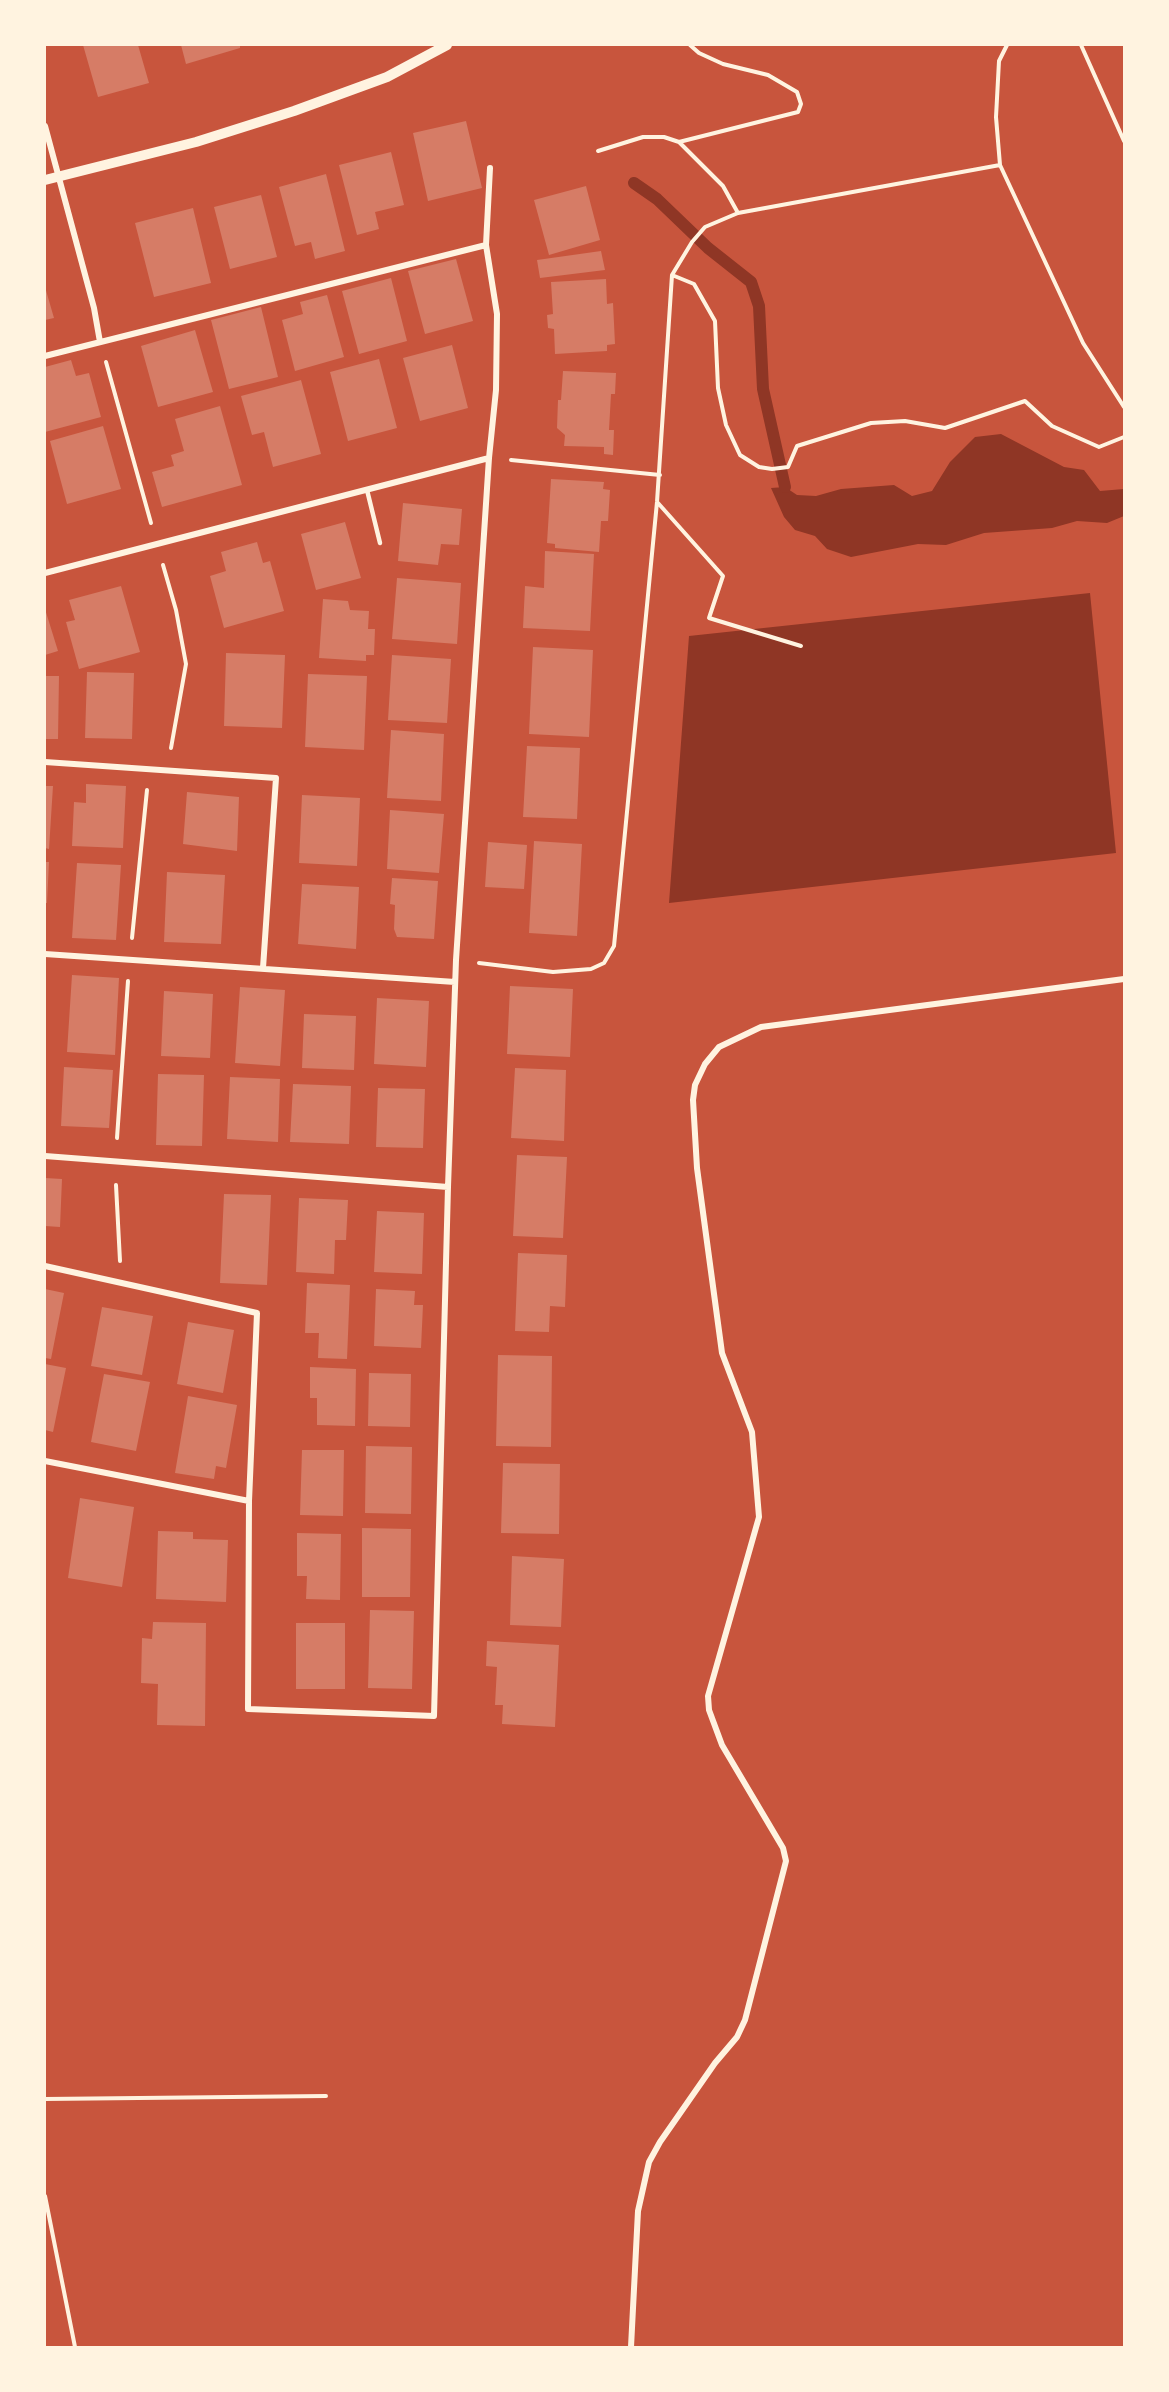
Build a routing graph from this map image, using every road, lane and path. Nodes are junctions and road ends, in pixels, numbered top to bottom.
1 (447, 45) edge
2 (690, 45) edge
3 (1007, 45) edge
4 (1081, 45) edge
5 (45, 126) edge
6 (1124, 141) edge
7 (679, 142) junction
8 (598, 152) dead end
9 (1000, 165) junction
10 (490, 168) dead end
11 (58, 177) junction
12 (45, 180) edge
13 (738, 213) junction
14 (486, 245) junction
15 (672, 275) junction
16 (100, 342) junction
17 (45, 356) edge
18 (1124, 407) edge
19 (1124, 437) edge
20 (489, 458) junction
21 (660, 475) junction
22 (367, 490) junction
23 (657, 502) junction
24 (380, 543) dead end
25 (157, 545) junction
26 (45, 573) edge
27 (801, 645) dead end
28 (45, 762) edge
29 (150, 769) junction
30 (167, 771) junction
31 (45, 954) edge
32 (129, 960) junction
33 (456, 960) junction
34 (263, 968) junction
35 (1124, 979) edge
36 (455, 982) junction
37 (45, 1156) edge
38 (115, 1161) junction
39 (448, 1187) junction
40 (45, 1266) edge
41 (121, 1282) junction
42 (45, 1461) edge
43 (249, 1501) junction
44 (326, 2096) dead end
45 (45, 2099) edge
46 (45, 2196) edge
47 (75, 2347) edge
48 (630, 2347) edge

1 - 11 street
2 - 7 path
3 - 9 path
4 - 6 path
5 - 11 street
7 - 8 path
7 - 13 path
9 - 13 path
9 - 18 path
10 - 14 street
11 - 12 street
11 - 16 street
13 - 15 path
14 - 16 street
14 - 20 street
15 - 19 path
15 - 21 path
16 - 17 street
16 - 25 path
20 - 21 path
20 - 22 street
20 - 33 street
21 - 23 path
22 - 24 lane
22 - 25 street
23 - 27 path
23 - 33 path
25 - 26 street
25 - 30 path
28 - 29 street
29 - 30 street
29 - 32 path
30 - 34 street
31 - 32 street
32 - 34 street
32 - 38 path
33 - 36 street
34 - 36 street
35 - 48 street
36 - 39 street
37 - 38 street
38 - 39 street
38 - 41 path
39 - 43 street
40 - 41 street
41 - 43 street
42 - 43 street
44 - 45 path
46 - 47 path

